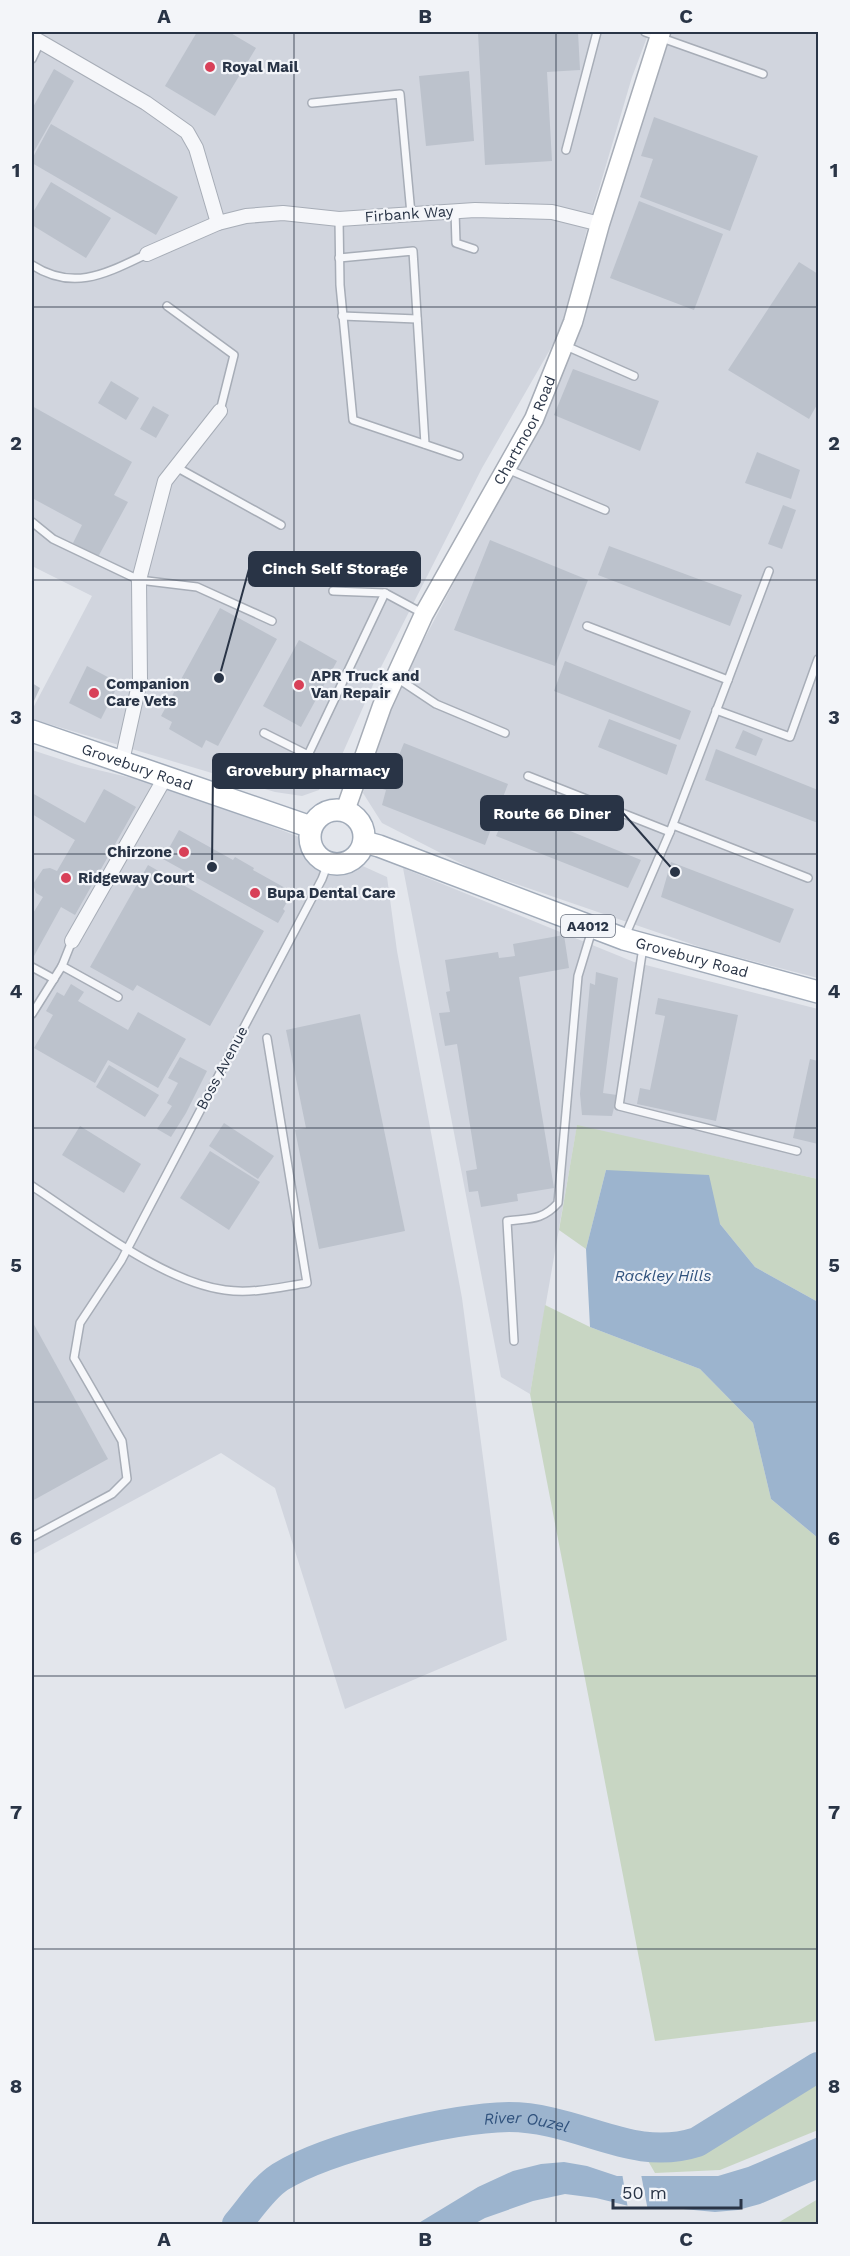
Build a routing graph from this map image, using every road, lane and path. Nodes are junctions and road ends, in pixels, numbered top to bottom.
1 (597, 32) edge
2 (655, 33) edge
3 (36, 40) edge
4 (32, 59) edge
5 (763, 74) dead end
6 (312, 103) dead end
7 (566, 150) dead end
8 (455, 211) junction
9 (411, 214) junction
10 (339, 219) junction
11 (218, 223) junction
12 (600, 224) junction
13 (474, 249) dead end
14 (147, 254) joint
15 (339, 258) junction
16 (32, 265) edge
17 (167, 306) dead end
18 (342, 316) junction
19 (417, 319) junction
20 (563, 345) junction
21 (634, 376) dead end
22 (220, 411) joint
23 (425, 444) junction
24 (459, 456) dead end
25 (176, 467) junction
26 (507, 469) junction
27 (605, 510) dead end
28 (32, 522) edge
29 (281, 525) dead end
30 (769, 571) dead end
31 (139, 580) junction
32 (333, 591) dead end
33 (385, 593) junction
34 (424, 614) junction
35 (272, 621) dead end
36 (587, 626) dead end
37 (819, 659) edge
38 (394, 677) junction
39 (728, 680) junction
40 (716, 710) junction
41 (32, 731) edge
42 (264, 734) dead end
43 (505, 734) dead end
44 (122, 761) junction
45 (166, 776) junction
46 (528, 776) dead end
47 (345, 811) junction
48 (311, 826) junction
49 (672, 829) junction
50 (364, 842) junction
51 (328, 863) junction
52 (808, 878) dead end
53 (593, 927) junction
54 (72, 941) joint
55 (634, 942) junction
56 (62, 966) junction
57 (32, 967) edge
58 (54, 979) junction
59 (819, 992) edge
60 (118, 997) dead end
61 (32, 1014) edge
62 (267, 1038) dead end
63 (797, 1151) dead end
64 (32, 1186) edge
65 (127, 1249) junction
66 (514, 1341) dead end
67 (32, 1537) edge

1 - 7 lane
2 - 5 lane
2 - 12 street, Chartmoor Road
3 - 4 lane
3 - 11 street
6 - 9 lane
8 - 9 street, Firbank Way
8 - 12 street, Firbank Way
8 - 13 lane
9 - 10 street, Firbank Way
10 - 11 street, Firbank Way
10 - 15 lane
11 - 14 street, Firbank Way
12 - 20 street, Chartmoor Road
14 - 16 lane
15 - 18 lane
15 - 19 lane
17 - 22 lane
18 - 19 lane
18 - 23 lane
19 - 23 lane
20 - 21 lane
20 - 26 street, Chartmoor Road
22 - 25 street
23 - 24 lane
25 - 29 lane
25 - 31 street
26 - 27 lane
26 - 34 street, Chartmoor Road
28 - 31 lane
30 - 39 lane
31 - 35 lane
31 - 44 street
32 - 33 lane
33 - 34 lane
33 - 42 lane
34 - 38 street, Chartmoor Road
36 - 39 lane
37 - 40 lane
38 - 43 lane
38 - 47 street, Chartmoor Road
39 - 40 lane
40 - 49 lane
41 - 44 main road, Grovebury Road
44 - 45 main road, Grovebury Road
45 - 48 main road, Grovebury Road
45 - 54 street
46 - 49 lane
47 - 48 main road
47 - 50 main road
48 - 51 main road
49 - 52 lane
49 - 55 lane
50 - 51 main road
50 - 53 main road, Grovebury Road / A4012
51 - 65 lane, Boss Avenue
53 - 55 main road, Grovebury Road / A4012
53 - 66 lane
54 - 56 lane
55 - 59 main road, Grovebury Road / A4012
55 - 63 lane
56 - 58 lane
56 - 60 lane
57 - 58 lane
58 - 61 lane
62 - 65 lane
64 - 65 lane
65 - 67 lane, Boss Avenue

